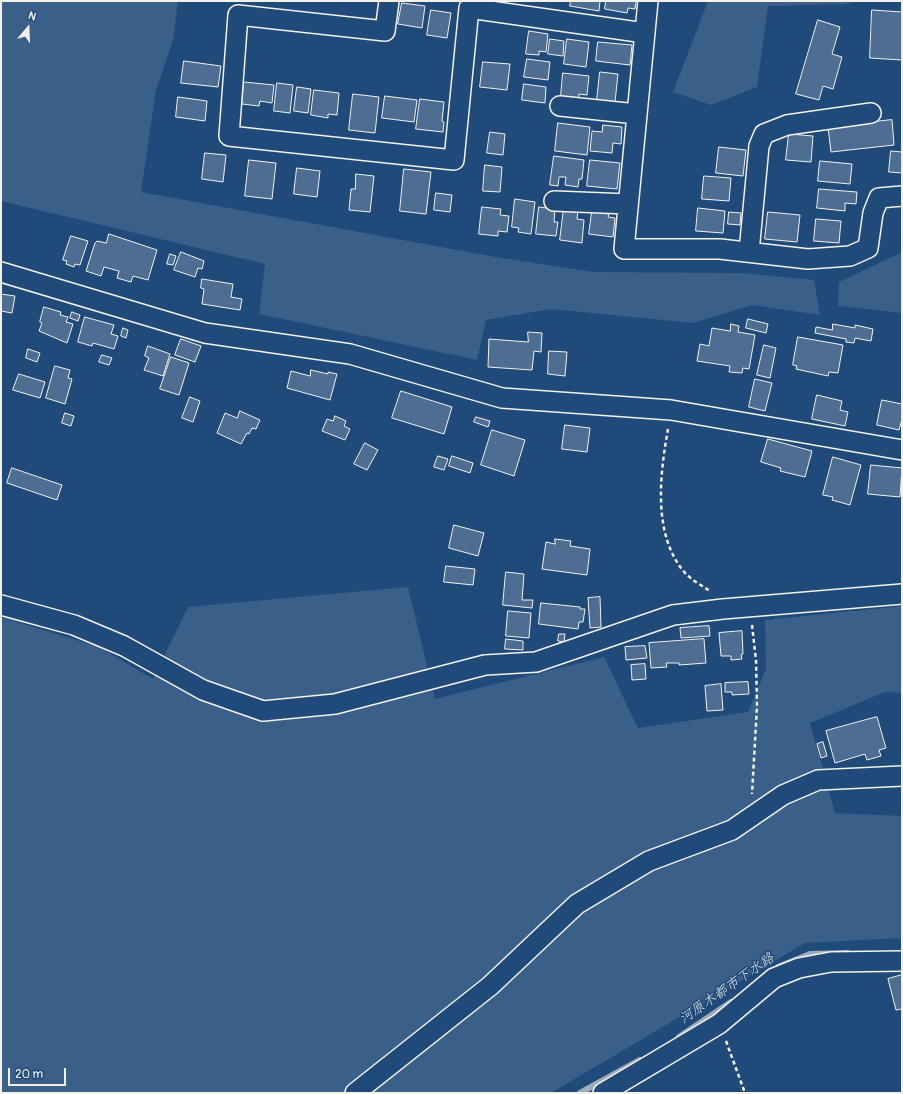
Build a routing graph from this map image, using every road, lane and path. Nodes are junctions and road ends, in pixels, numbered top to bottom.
1 (389, 1) edge
2 (648, 1) edge
3 (645, 33) junction
4 (560, 106) dead end
5 (871, 113) dead end
6 (637, 114) junction
7 (902, 196) edge
8 (554, 201) dead end
9 (628, 204) junction
10 (749, 252) junction
11 (1, 272) edge
12 (672, 410) junction
13 (902, 450) edge
14 (902, 594) edge
15 (1, 605) edge
16 (750, 606) junction
17 (723, 609) junction
18 (902, 776) edge
19 (755, 814) junction
20 (902, 961) edge
21 (720, 1024) junction
22 (355, 1093) edge
23 (603, 1093) edge
24 (745, 1093) edge

1 - 3 street
2 - 3 street
3 - 6 street
4 - 6 street
5 - 10 street
6 - 9 street
7 - 10 street
8 - 9 street
9 - 10 street
11 - 12 street
12 - 13 street
12 - 17 path
14 - 16 street
15 - 17 street
16 - 17 street
16 - 19 path
18 - 19 street
19 - 22 street
20 - 21 street
21 - 23 street
21 - 24 path

